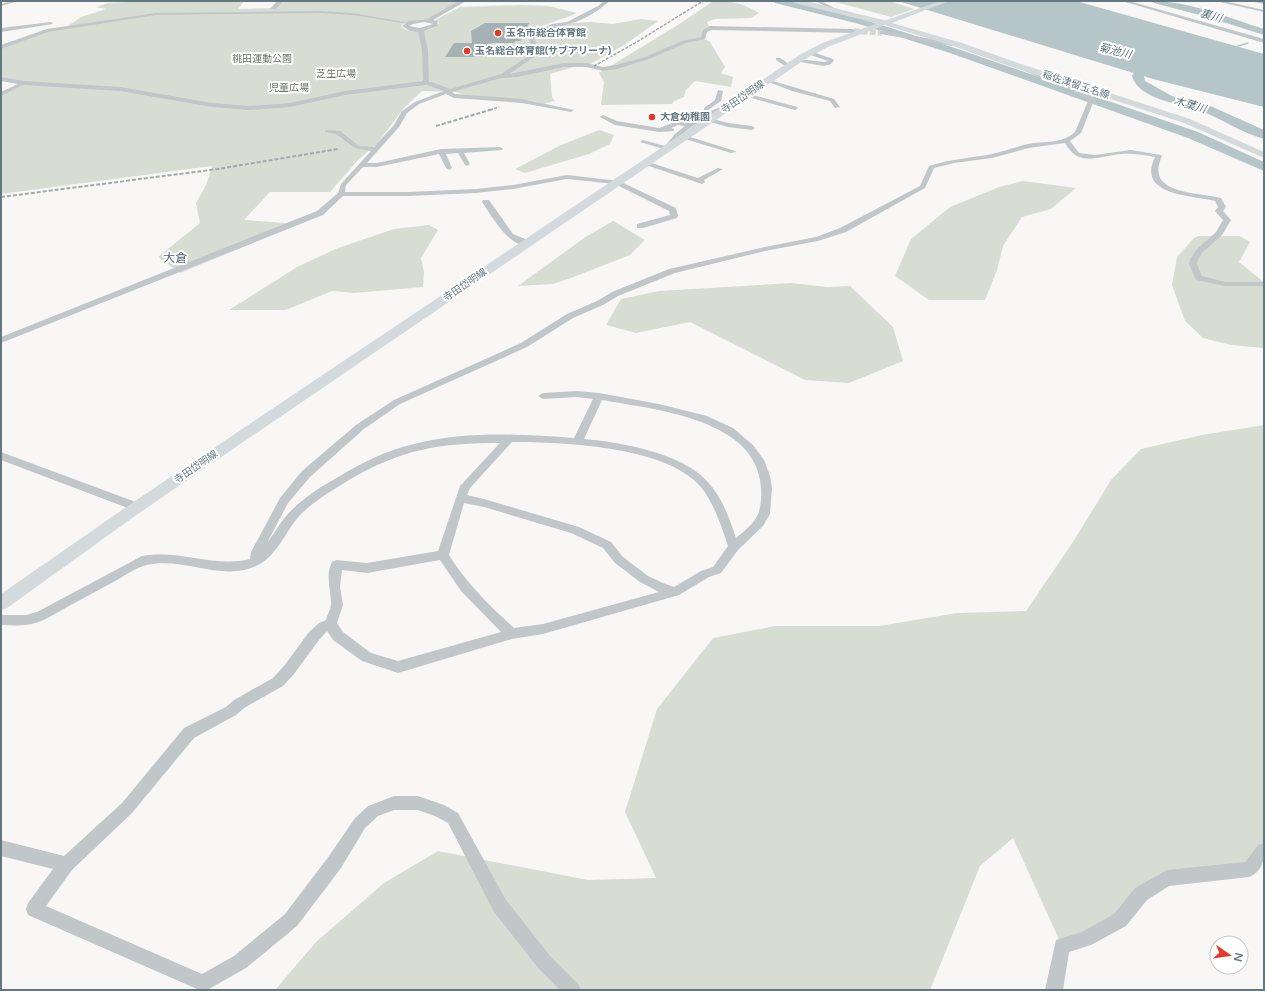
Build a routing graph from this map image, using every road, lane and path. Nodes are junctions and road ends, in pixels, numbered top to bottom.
1 (17, 1) edge
2 (280, 1) edge
3 (463, 1) edge
4 (607, 1) edge
5 (797, 1) edge
6 (817, 1) edge
7 (946, 1) edge
8 (1124, 1) edge
9 (1217, 1) edge
10 (1257, 1) edge
11 (1264, 3) edge
12 (1, 5) edge
13 (274, 8) dead end
14 (836, 10) junction
15 (1264, 11) edge
16 (429, 20) junction
17 (408, 22) junction
18 (56, 23) dead end
19 (880, 24) junction
20 (22, 28) junction
21 (1, 30) edge
22 (421, 30) junction
23 (853, 31) tunnel mouth
24 (882, 33) tunnel mouth
25 (6, 36) dead end
26 (1264, 41) edge
27 (959, 45) junction
28 (1, 46) edge
29 (810, 53) junction
30 (778, 59) dead end
31 (793, 63) junction
32 (1015, 65) junction
33 (502, 76) junction
34 (1, 79) edge
35 (768, 80) junction
36 (24, 83) junction
37 (426, 83) junction
38 (1, 85) edge
39 (13, 88) junction
40 (720, 91) dead end
41 (448, 92) junction
42 (1, 94) edge
43 (746, 95) junction
44 (734, 104) junction
45 (837, 107) dead end
46 (795, 108) dead end
47 (571, 110) dead end
48 (602, 117) dead end
49 (709, 120) junction
50 (687, 124) junction
51 (752, 128) dead end
52 (668, 129) junction
53 (327, 131) dead end
54 (683, 134) junction
55 (1067, 141) junction
56 (643, 142) dead end
57 (667, 148) junction
58 (376, 149) junction
59 (500, 149) dead end
60 (441, 151) junction
61 (460, 151) junction
62 (733, 152) dead end
63 (1264, 155) edge
64 (646, 163) junction
65 (467, 164) dead end
66 (361, 166) junction
67 (449, 168) dead end
68 (720, 169) dead end
69 (617, 182) junction
70 (341, 194) junction
71 (486, 202) dead end
72 (640, 226) dead end
73 (527, 243) junction
74 (1264, 284) edge
75 (2, 340) edge
76 (543, 396) dead end
77 (599, 396) junction
78 (509, 439) junction
79 (578, 441) junction
80 (1, 456) edge
81 (460, 498) junction
82 (138, 507) junction
83 (734, 547) junction
84 (443, 554) junction
85 (255, 561) junction
86 (675, 592) junction
87 (1, 602) edge
88 (1, 620) edge
89 (331, 623) junction
90 (512, 634) junction
91 (1, 848) edge
92 (1264, 852) edge
93 (66, 864) junction
94 (572, 990) edge
95 (1054, 990) edge

1 - 12 street
2 - 13 street
3 - 16 street
4 - 33 street
5 - 14 main road
6 - 14 street
7 - 19 main road, 寺田岱明線
8 - 26 street
9 - 15 street
10 - 11 street
14 - 19 main road
16 - 17 street
16 - 22 street
17 - 22 street
17 - 28 street
18 - 20 street
19 - 27 main road, 稲佐津留玉名線
19 - 29 main road, 寺田岱明線
20 - 21 street
20 - 25 street
22 - 37 street
23 - 33 street
24 - 27 street
27 - 32 main road, 稲佐津留玉名線
29 - 31 main road, 寺田岱明線
29 - 31 street
30 - 31 street
31 - 35 main road, 寺田岱明線
32 - 55 street
32 - 63 main road, 稲佐津留玉名線
33 - 41 street
34 - 36 street
35 - 43 main road, 寺田岱明線
35 - 45 street
36 - 37 street
36 - 39 street
37 - 41 street
38 - 39 street
39 - 42 street
40 - 50 street
41 - 47 street
41 - 58 street
43 - 44 main road, 寺田岱明線
43 - 46 street
44 - 49 main road, 寺田岱明線
44 - 50 street
48 - 52 street
49 - 51 street
49 - 54 main road, 寺田岱明線
50 - 52 street
50 - 54 street
52 - 54 street
53 - 58 street
54 - 57 main road, 寺田岱明線
54 - 62 street
55 - 74 street
55 - 85 street
56 - 57 street
57 - 64 main road, 寺田岱明線
58 - 66 street
59 - 61 street
60 - 61 street
60 - 66 street
60 - 67 street
61 - 65 street
64 - 68 street
64 - 69 main road, 寺田岱明線
66 - 70 street
69 - 70 street
69 - 72 street
69 - 73 main road, 寺田岱明線
70 - 75 street
71 - 73 street
73 - 82 main road, 寺田岱明線
76 - 77 street
77 - 79 street
77 - 83 street
78 - 79 street
78 - 81 street
78 - 85 street
79 - 83 street
80 - 82 street
81 - 84 street
81 - 86 street
82 - 87 main road, 寺田岱明線
83 - 86 street
84 - 89 street
84 - 90 street
85 - 88 street
86 - 90 street
89 - 90 street
89 - 93 street
91 - 93 street
92 - 95 street
93 - 94 street

